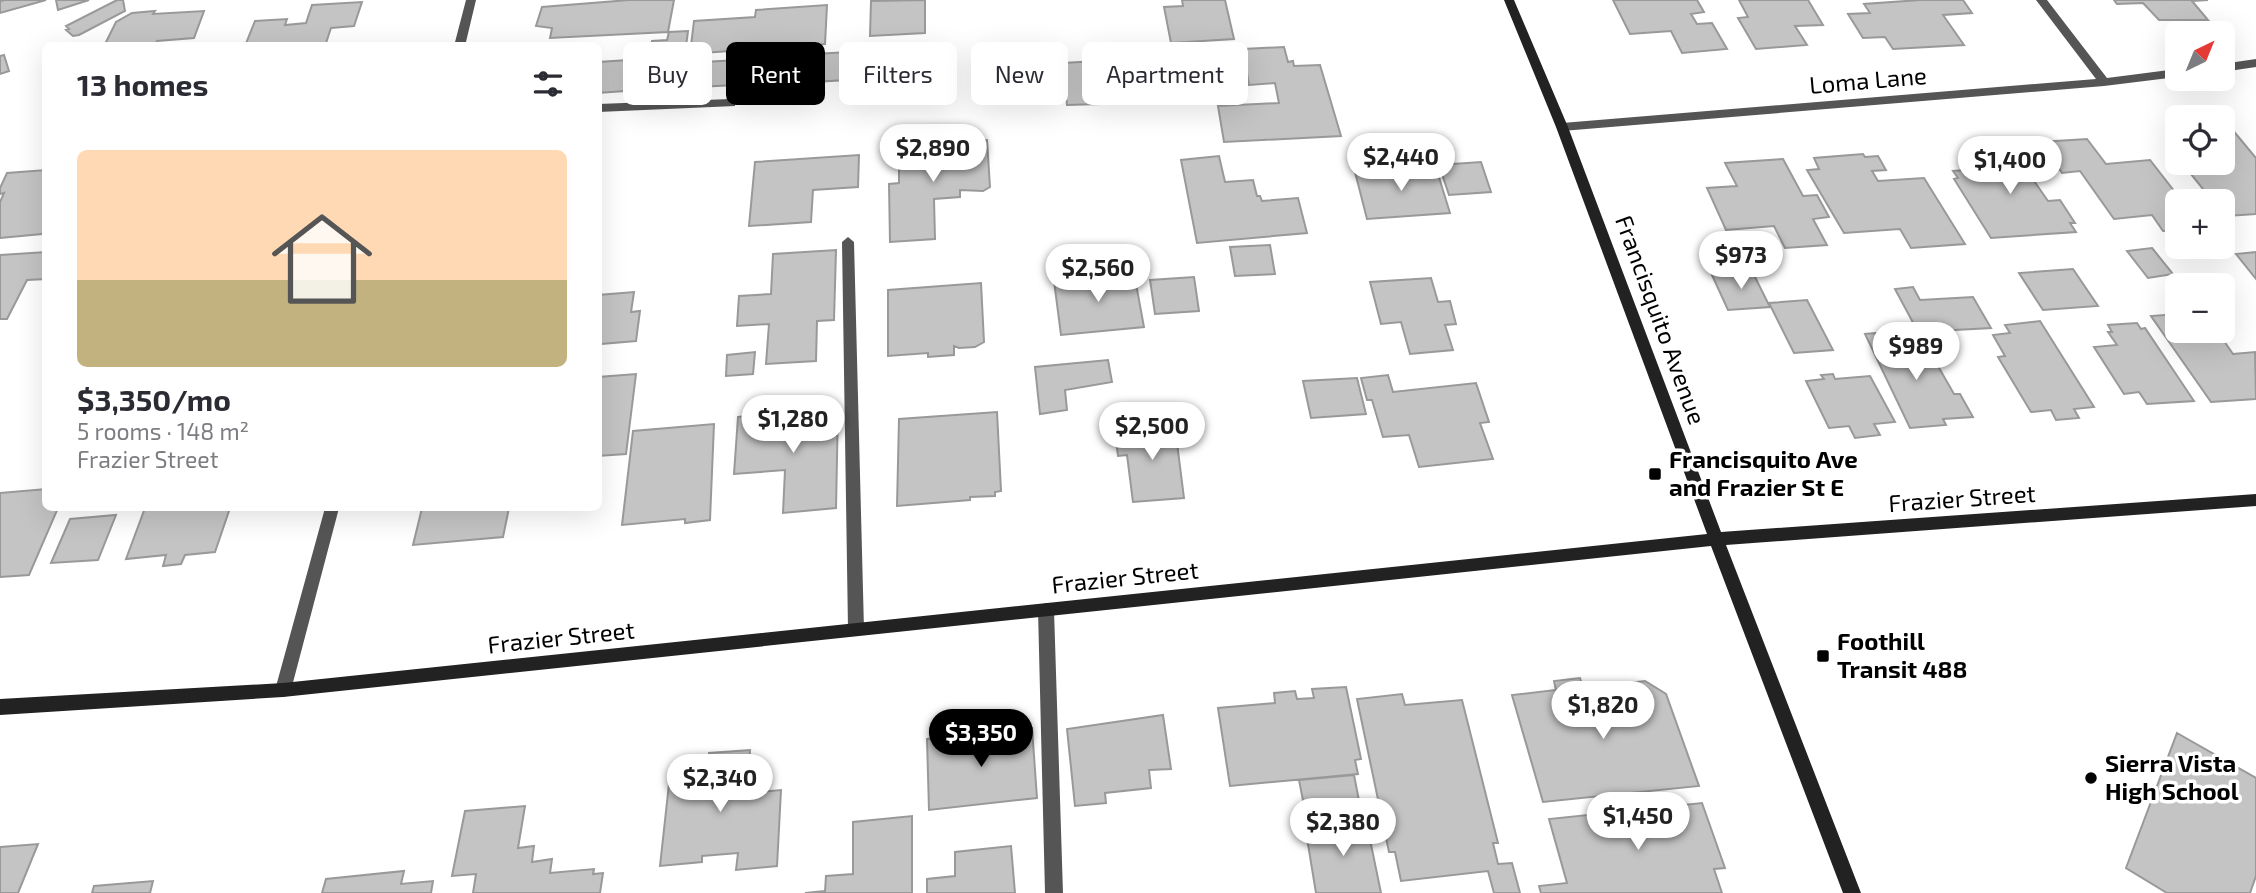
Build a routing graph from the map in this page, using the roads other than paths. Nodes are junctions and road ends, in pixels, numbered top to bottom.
1 (471, 0) edge
2 (1509, 0) edge
3 (2041, 0) edge
4 (460, 42) edge
5 (2256, 63) edge
6 (2235, 66) edge
7 (2165, 74) edge
8 (2104, 82) junction
9 (726, 103) edge
10 (602, 108) edge
11 (1562, 127) junction
12 (848, 242) dead end
13 (2256, 500) edge
14 (331, 511) edge
15 (1716, 539) junction
16 (1046, 610) junction
17 (856, 629) junction
18 (283, 690) junction
19 (0, 707) edge
20 (1054, 893) edge
21 (1852, 893) edge

1 - 4 street
2 - 11 street, Francisquito Avenue
3 - 8 street
5 - 6 street
7 - 8 street, Loma Lane
8 - 11 street, Loma Lane
9 - 10 street
11 - 15 street, Francisquito Avenue
12 - 17 street
13 - 15 street, Frazier Street
14 - 18 street
15 - 16 street, Frazier Street
15 - 21 street, Francisquito Avenue
16 - 17 street, Frazier Street
16 - 20 street
17 - 18 street, Frazier Street
18 - 19 street, Frazier Street

